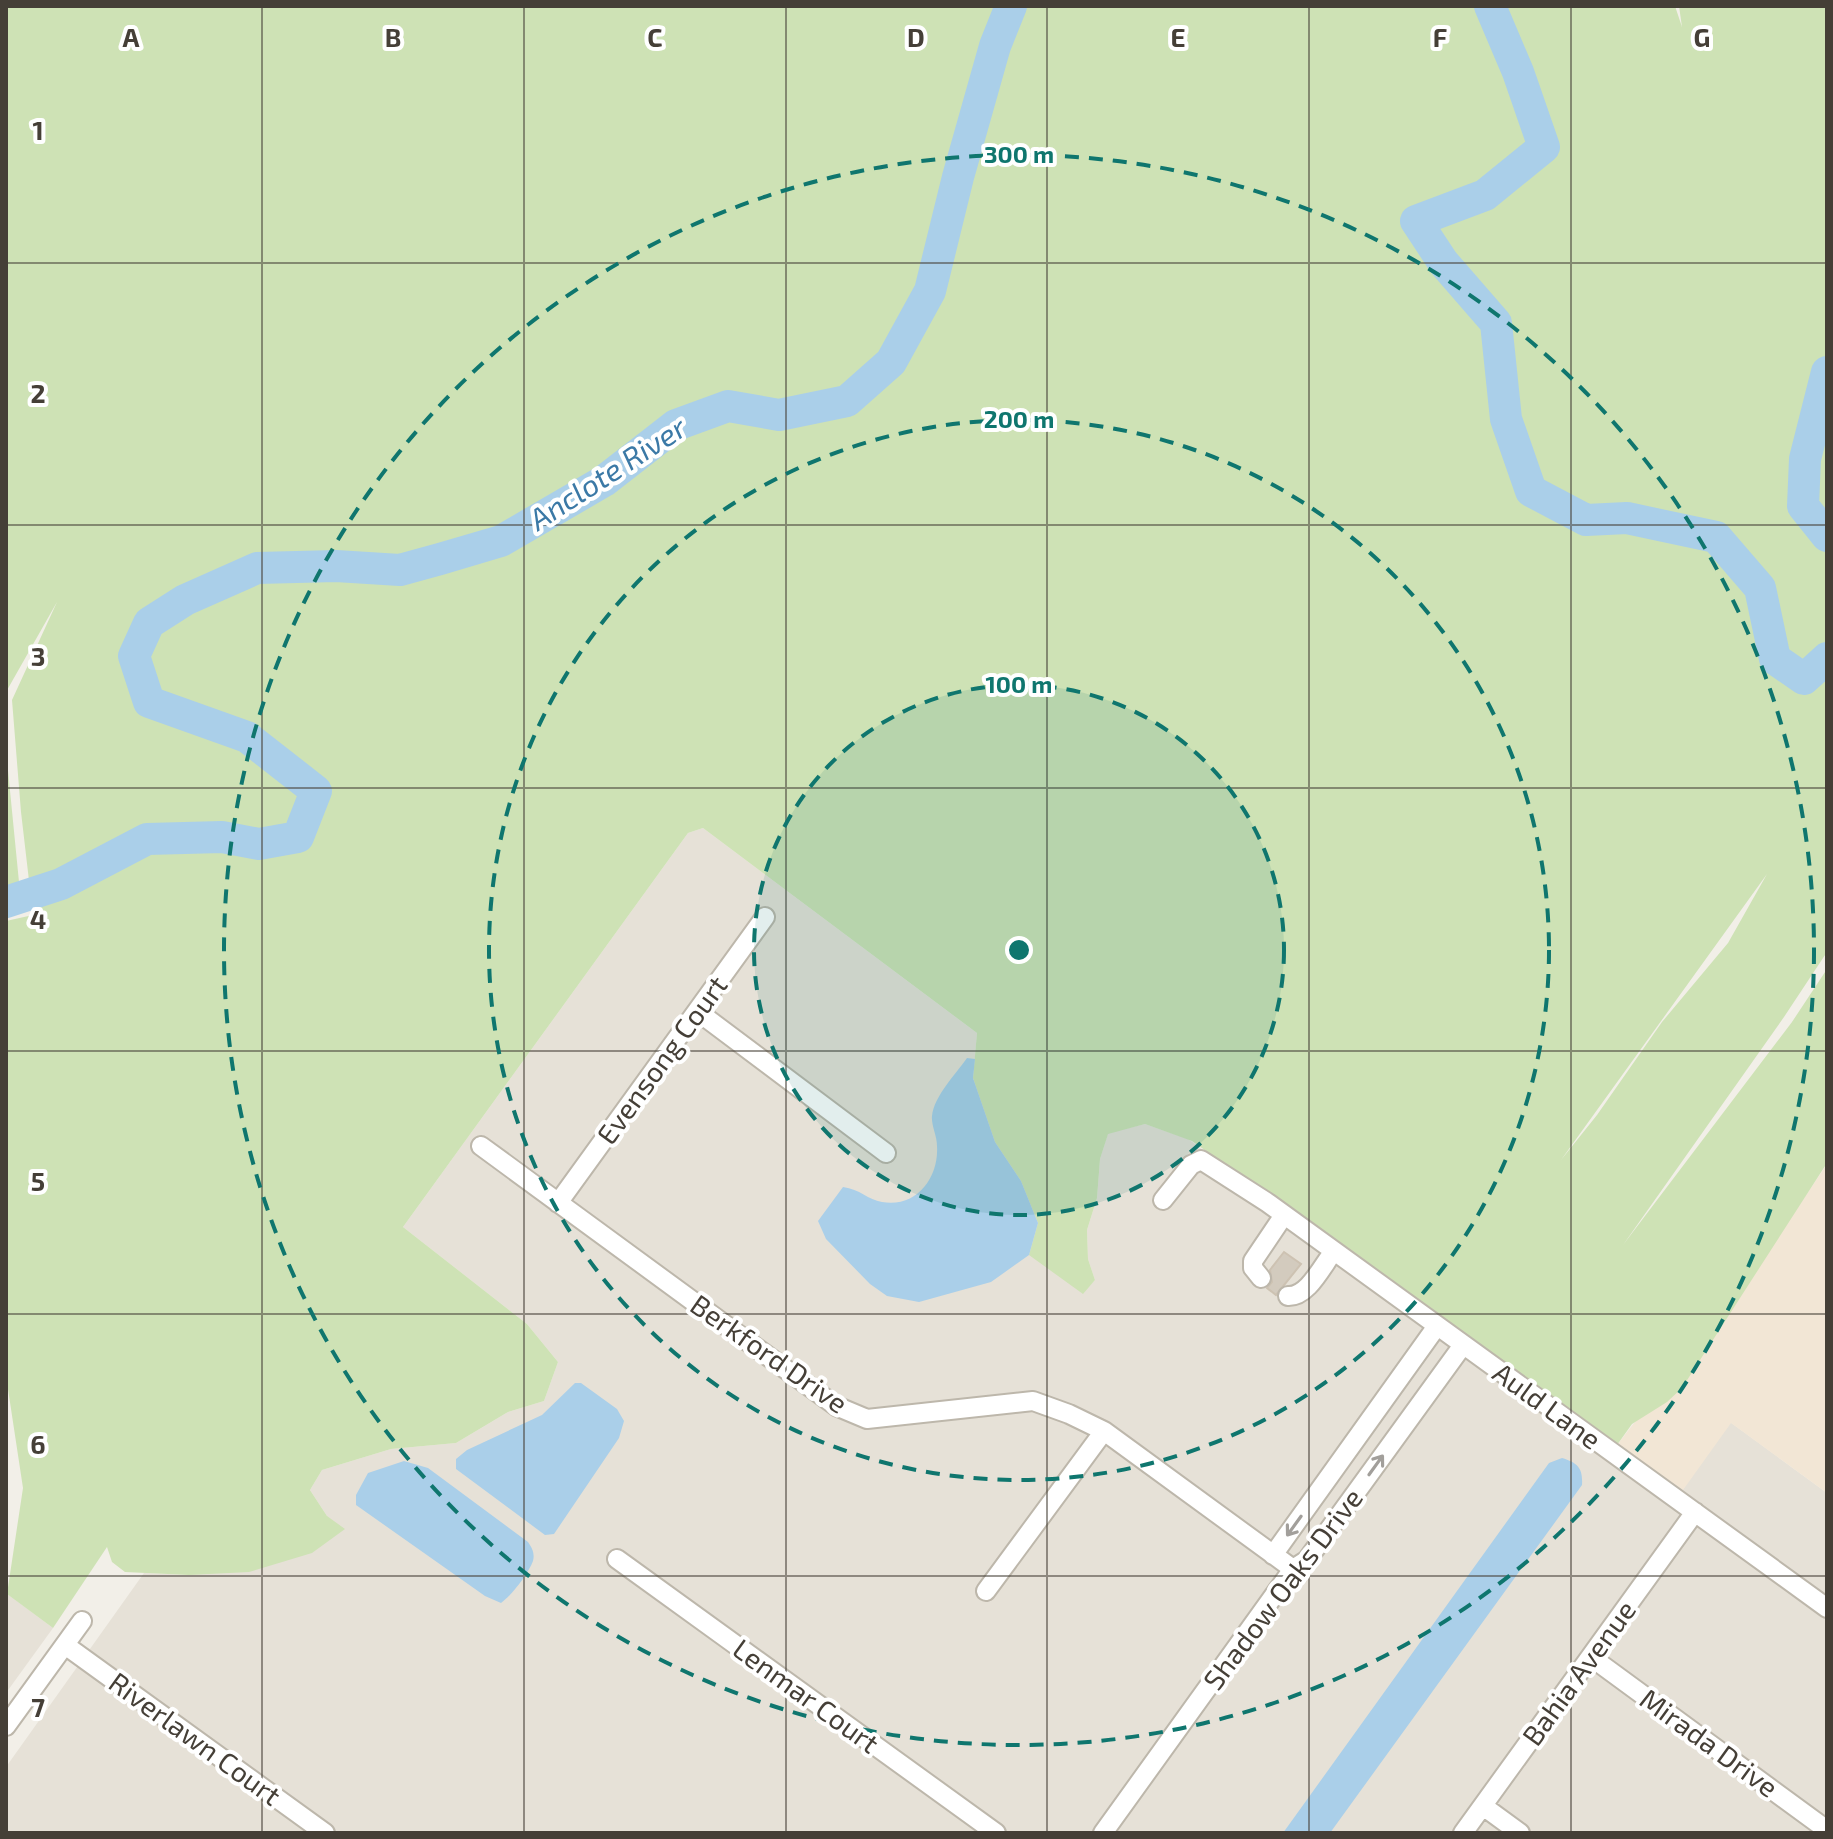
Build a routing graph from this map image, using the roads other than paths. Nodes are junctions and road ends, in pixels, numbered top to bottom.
1 (765, 917) dead end
2 (697, 1011) junction
3 (481, 1146) dead end
4 (886, 1153) dead end
5 (1163, 1200) dead end
6 (558, 1203) junction
7 (1284, 1215) junction
8 (1334, 1251) junction
9 (1261, 1278) dead end
10 (1288, 1296) dead end
11 (1437, 1326) junction
12 (1463, 1345) junction
13 (1104, 1431) junction
14 (1695, 1512) junction
15 (1273, 1555) junction
16 (617, 1559) dead end
17 (1293, 1569) junction
18 (986, 1591) dead end
19 (1827, 1608) edge
20 (82, 1621) dead end
21 (65, 1645) junction
22 (1591, 1657) junction
23 (6, 1726) edge
24 (1483, 1806) junction
25 (1827, 1830) edge
26 (325, 1833) edge
27 (996, 1833) edge
28 (1103, 1833) edge
29 (1463, 1833) edge
30 (1520, 1833) edge

1 - 2 street, Evensong Court
2 - 4 street
2 - 6 street, Evensong Court
3 - 6 street, Berkford Drive
5 - 7 street, Auld Lane
6 - 13 street, Berkford Drive
7 - 8 street, Auld Lane
7 - 9 street
8 - 10 street
8 - 11 street, Auld Lane
11 - 12 street, Auld Lane
11 -> 15 street, Shadow Oaks Drive
12 - 14 street, Auld Lane
17 -> 12 street, Shadow Oaks Drive
13 - 15 street, Berkford Drive
13 - 18 street
14 - 19 street, Auld Lane
14 - 22 street, Bahia Avenue
15 - 17 street, Berkford Drive
16 - 27 street, Lenmar Court
17 - 28 street, Shadow Oaks Drive
20 - 21 street
21 - 23 street
21 - 26 street, Riverlawn Court
22 - 24 street, Bahia Avenue
22 - 25 street, Mirada Drive
24 - 29 street, Bahia Avenue
24 - 30 street

